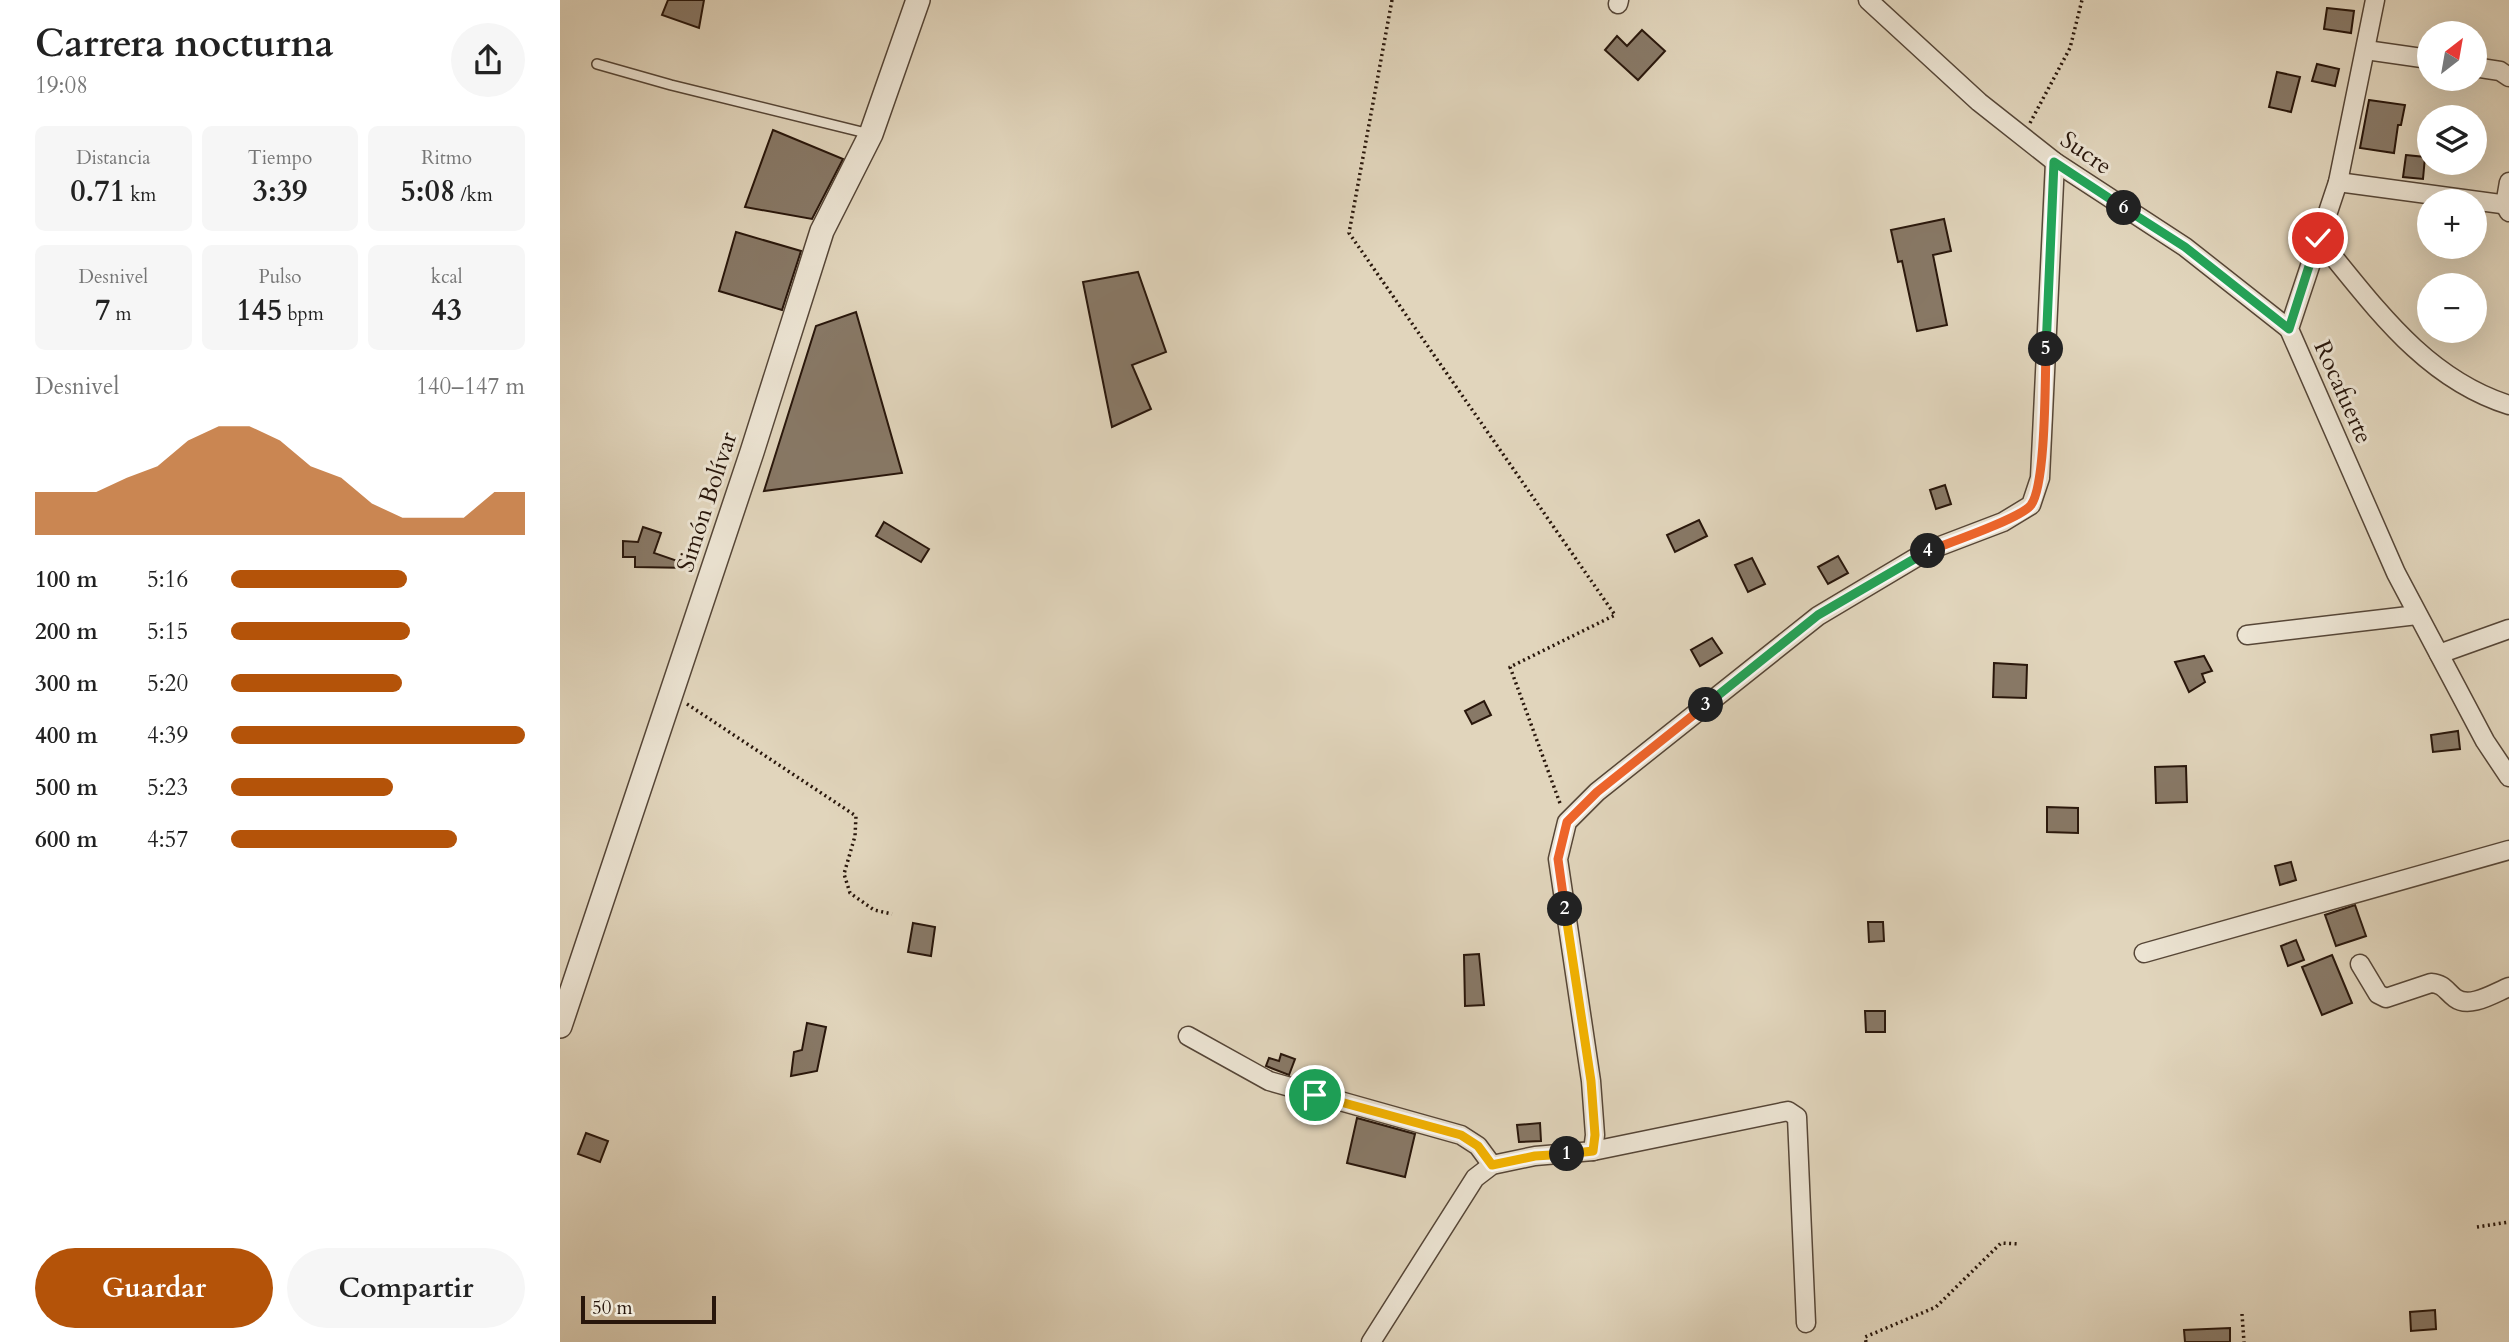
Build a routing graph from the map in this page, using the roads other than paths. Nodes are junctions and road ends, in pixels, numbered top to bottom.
1 (918, 0) edge
2 (1868, 0) edge
3 (2375, 0) edge
4 (2366, 50) junction
5 (2417, 58) edge
6 (597, 64) dead end
7 (2487, 69) edge
8 (2509, 77) edge
9 (871, 134) junction
10 (2054, 162) junction
11 (2338, 182) junction
12 (2509, 182) edge
13 (2508, 208) edge
14 (2318, 238) junction
15 (2289, 329) junction
16 (2508, 406) edge
17 (2417, 615) junction
18 (2509, 629) edge
19 (2247, 635) dead end
20 (2439, 654) junction
21 (2509, 777) edge
22 (2509, 850) edge
23 (2144, 953) dead end
24 (2360, 964) dead end
25 (2509, 986) edge
26 (560, 1026) edge
27 (1188, 1036) dead end
28 (1593, 1151) junction
29 (1492, 1165) junction
30 (1806, 1323) dead end
31 (1371, 1342) edge

1 - 9 street, Simón Bolívar
2 - 10 street, Sucre
3 - 4 street, Rocafuerte
4 - 5 street
4 - 11 street, Rocafuerte
6 - 9 lane
7 - 8 street
9 - 26 street, Simón Bolívar
10 - 15 street, Sucre
10 - 28 street
11 - 13 street
11 - 14 street, Rocafuerte
12 - 13 street
14 - 15 street, Rocafuerte
14 - 16 street
15 - 17 street, Rocafuerte
17 - 19 street
17 - 20 street, Rocafuerte
18 - 20 street
20 - 21 street, Rocafuerte
22 - 23 street
24 - 25 street
27 - 29 street
28 - 29 street
28 - 30 street
29 - 31 street

